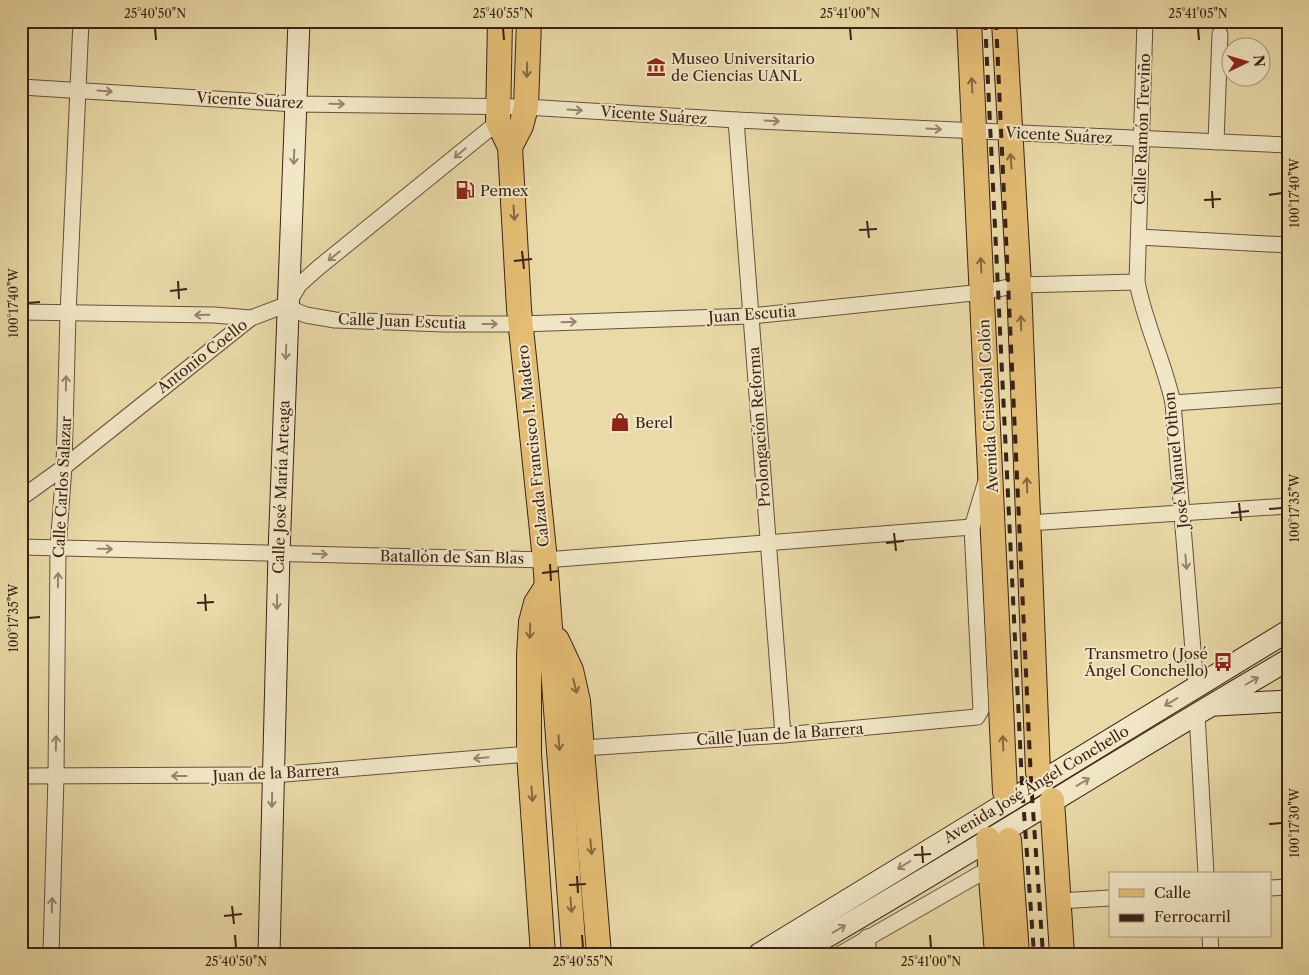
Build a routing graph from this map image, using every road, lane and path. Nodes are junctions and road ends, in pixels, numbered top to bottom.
1 (81, 21) edge
2 (299, 21) edge
3 (500, 21) edge
4 (528, 21) edge
5 (969, 21) edge
6 (1004, 21) edge
7 (1145, 21) edge
8 (1220, 34) dead end
9 (21, 87) edge
10 (79, 90) junction
11 (296, 104) junction
12 (526, 107) junction
13 (497, 114) junction
14 (736, 120) junction
15 (974, 130) junction
16 (1009, 133) junction
17 (1142, 140) junction
18 (1216, 142) junction
19 (1288, 145) edge
20 (510, 147) junction
21 (1139, 237) junction
22 (1288, 245) edge
23 (1137, 282) junction
24 (1019, 285) junction
25 (983, 292) junction
26 (288, 304) junction
27 (21, 312) edge
28 (68, 314) junction
29 (752, 316) junction
30 (251, 318) junction
31 (520, 324) junction
32 (1288, 395) edge
33 (1173, 403) junction
34 (990, 465) junction
35 (64, 467) junction
36 (21, 498) edge
37 (1288, 506) edge
38 (1182, 513) junction
39 (1029, 525) junction
40 (972, 527) junction
41 (768, 543) junction
42 (21, 547) edge
43 (58, 548) junction
44 (279, 553) junction
45 (545, 560) junction
46 (547, 586) junction
47 (550, 624) junction
48 (1288, 631) edge
49 (1288, 660) edge
50 (1196, 687) junction
51 (1288, 701) edge
52 (1204, 710) junction
53 (783, 734) junction
54 (583, 748) junction
55 (529, 754) junction
56 (1044, 774) junction
57 (21, 776) edge
58 (56, 776) junction
59 (273, 776) junction
60 (1005, 792) dead end
61 (1052, 800) junction
62 (1041, 820) dead end
63 (998, 839) junction
64 (990, 868) junction
65 (1206, 872) edge
66 (1288, 887) edge
67 (1272, 888) edge
68 (1109, 898) edge
69 (1058, 900) junction
70 (867, 937) junction
71 (1210, 938) edge
72 (50, 954) edge
73 (269, 954) edge
74 (543, 954) edge
75 (574, 954) edge
76 (599, 954) edge
77 (759, 954) edge
78 (797, 954) edge
79 (840, 954) edge
80 (869, 954) edge
81 (997, 954) edge
82 (1017, 954) edge
83 (1051, 954) edge
84 (1062, 954) edge
85 (1211, 954) edge

1 - 10 street, Calle Carlos Salazar
2 - 11 main road, Calle José María Arteaga
3 - 13 main road, Calzada Francisco I. Madero
4 -> 12 main road
15 -> 5 main road, Avenida Cristóbal Colón
6 - 16 main road
7 - 17 street, Calle Ramón Treviño
8 - 18 street
9 - 10 street, Vicente Suárez
10 -> 11 street, Vicente Suárez
10 - 28 street, Calle Carlos Salazar
11 -> 13 street, Vicente Suárez
11 -> 26 main road, Calle José María Arteaga
12 - 13 street, Vicente Suárez
12 -> 14 street, Vicente Suárez
12 - 20 main road
13 - 20 main road, Calzada Francisco I. Madero
13 -> 26 street
14 -> 15 street, Vicente Suárez
14 - 29 street, Prolongación Reforma
15 - 16 street, Vicente Suárez
25 -> 15 main road, Avenida Cristóbal Colón
16 - 17 street, Vicente Suárez
24 -> 16 main road
17 - 18 street, Vicente Suárez
17 - 21 street, Calle Ramón Treviño
18 - 19 street, Vicente Suárez
20 -> 31 main road, Calzada Francisco I. Madero
21 - 22 street
21 - 23 street, José Manuel Othon
23 - 24 street
23 - 33 street, José Manuel Othon
24 - 25 street
39 -> 24 main road
25 - 29 street, Juan Escutia
25 - 34 main road, Avenida Cristóbal Colón
26 - 30 street, Antonio Coello
26 -> 31 street, Calle Juan Escutia
26 -> 44 main road, Calle José María Arteaga
27 - 28 street
30 -> 28 street
35 -> 28 street, Calle Carlos Salazar
31 -> 29 street, Juan Escutia
29 - 41 street, Prolongación Reforma
30 - 35 street, Antonio Coello
31 - 45 main road, Calzada Francisco I. Madero
32 - 33 street
33 - 38 street, José Manuel Othon
34 - 40 street
60 -> 34 main road, Avenida Cristóbal Colón
35 - 36 street, Antonio Coello
35 - 43 street, Calle Carlos Salazar
37 - 38 street
38 - 39 street
38 -> 50 street, José Manuel Othon
39 - 56 main road
40 - 41 street, Batallón de San Blas
40 - 53 street, Calle Juan de la Barrera
41 - 45 street, Batallón de San Blas
41 - 53 street, Prolongación Reforma
42 - 43 street, Batallón de San Blas
43 -> 44 street, Batallón de San Blas
58 -> 43 street, Calle Carlos Salazar
44 -> 45 street, Batallón de San Blas
44 -> 59 main road, Calle José María Arteaga
45 - 46 main road, Calzada Francisco I. Madero
46 - 47 main road, Calzada Francisco I. Madero
46 -> 55 main road
47 -> 54 main road
47 -> 75 main road, Calzada Francisco I. Madero
48 - 50 main road, Avenida José Ángel Conchello
52 -> 49 main road, Avenida José Ángel Conchello
50 -> 56 main road, Avenida José Ángel Conchello
51 - 52 main road
61 -> 52 main road, Avenida José Ángel Conchello
52 - 65 street
53 - 54 street, Calle Juan de la Barrera
54 -> 76 main road
55 -> 59 street, Juan de la Barrera
55 -> 74 main road
56 -> 77 main road, Avenida José Ángel Conchello
57 - 58 street, Juan de la Barrera
59 -> 58 street, Juan de la Barrera
72 -> 58 street, Calle Carlos Salazar
59 -> 73 main road, Calle José María Arteaga
61 - 63 main road, Avenida José Ángel Conchello
61 - 69 main road
62 - 83 main road
63 - 64 main road
78 -> 63 main road, Avenida José Ángel Conchello
63 - 82 main road
64 - 70 street
64 - 81 main road
66 - 67 street
68 - 69 street
69 - 84 main road
70 - 79 street
70 - 80 street
71 - 85 street

